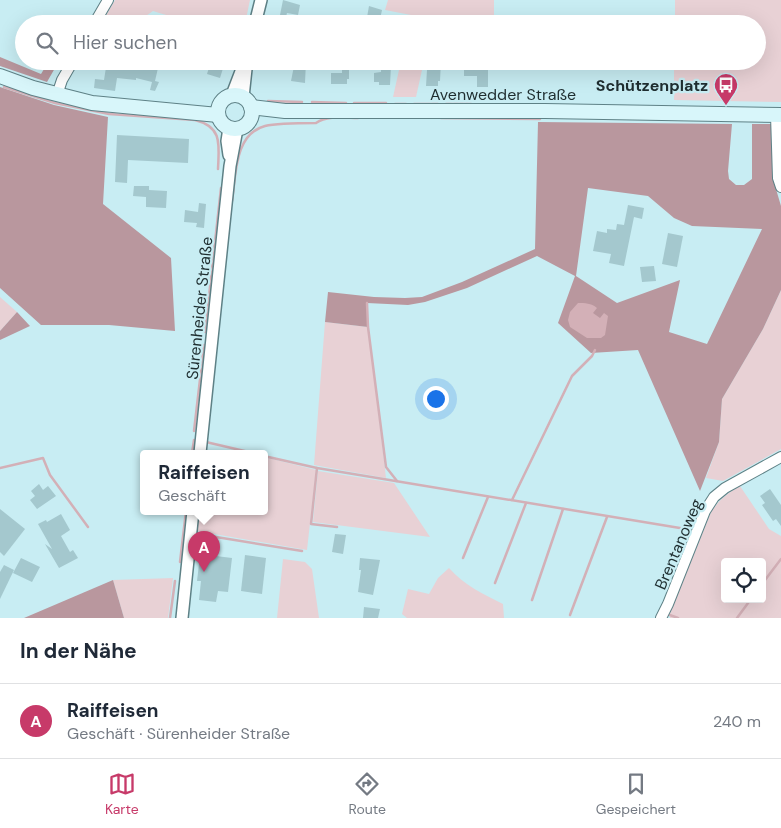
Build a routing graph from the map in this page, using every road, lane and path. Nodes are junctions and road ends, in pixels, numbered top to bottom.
1 (108, 0) edge
2 (261, 0) edge
3 (99, 15) edge
4 (257, 15) edge
5 (67, 70) edge
6 (246, 70) edge
7 (0, 76) edge
8 (57, 95) junction
9 (244, 104) junction
10 (218, 110) junction
11 (778, 115) edge
12 (233, 128) junction
13 (781, 187) edge
14 (200, 450) edge
15 (781, 457) edge
16 (193, 515) edge
17 (182, 618) edge
18 (661, 618) edge

1 - 3 street
2 - 4 street
5 - 8 street
6 - 9 street
7 - 8 main road
8 - 10 main road
9 - 10 main road
9 - 11 main road, Avenwedder Straße
9 - 12 main road
10 - 12 main road
11 - 13 street
12 - 14 street, Sürenheider Straße
15 - 18 street, Brentanoweg
16 - 17 street

